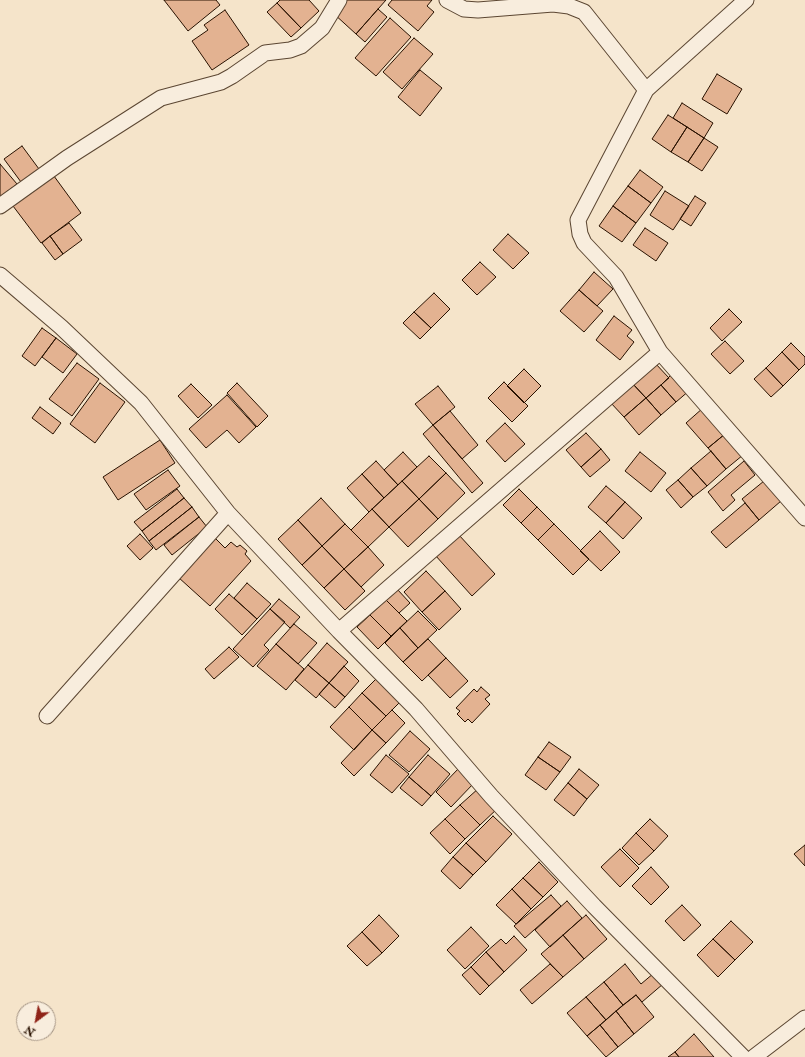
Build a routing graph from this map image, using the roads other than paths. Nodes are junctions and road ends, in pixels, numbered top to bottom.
1 (339, 0) edge
2 (447, 0) edge
3 (746, 0) edge
4 (646, 90) junction
5 (0, 206) edge
6 (0, 275) edge
7 (660, 352) junction
8 (228, 513) junction
9 (805, 518) edge
10 (339, 631) junction
11 (47, 716) dead end
12 (805, 1018) edge
13 (743, 1057) edge
14 (754, 1057) edge

1 - 5 street
2 - 4 street
3 - 4 street
4 - 7 street
6 - 8 street
7 - 9 street
7 - 10 street
8 - 10 street
8 - 11 street
10 - 13 street
12 - 14 street

